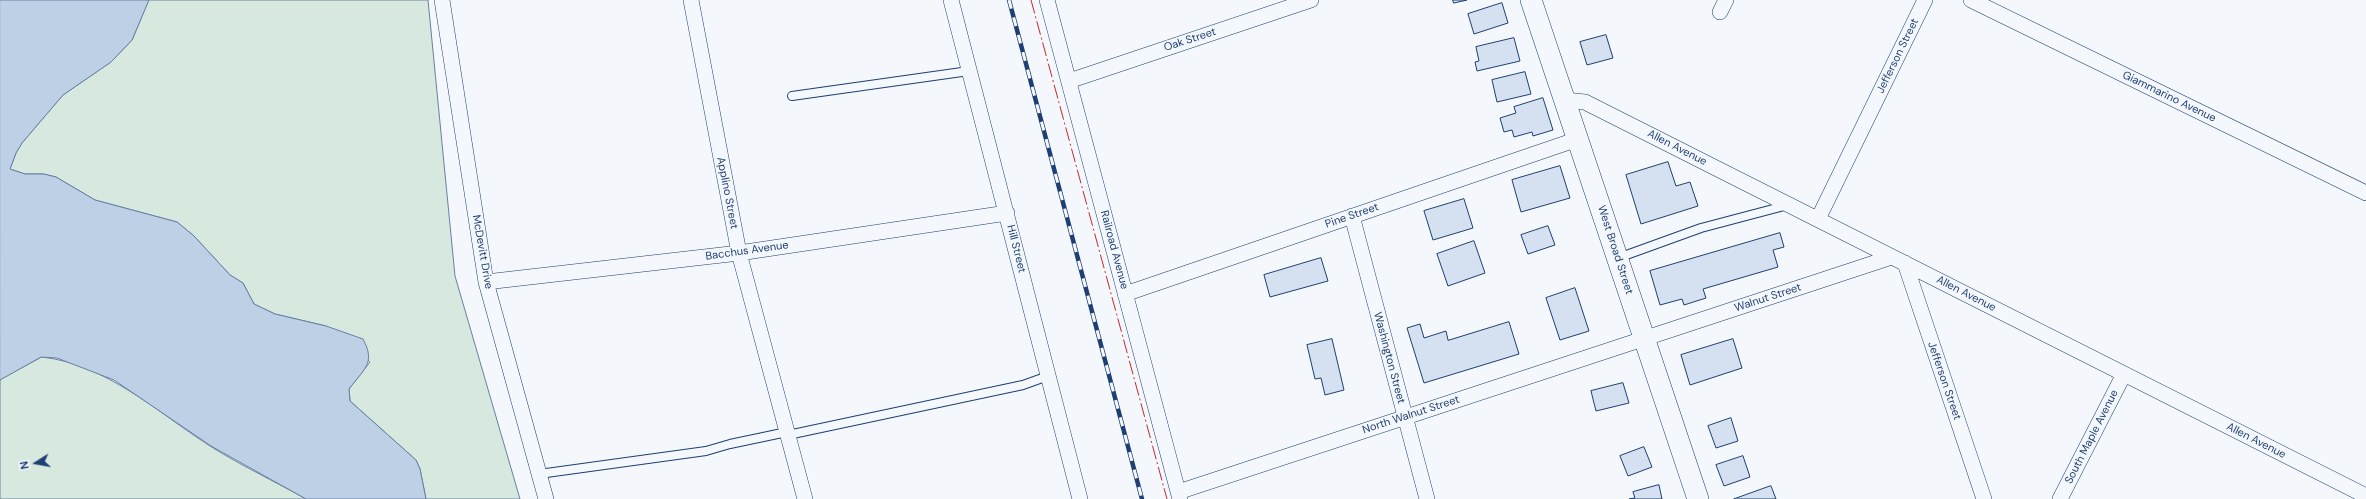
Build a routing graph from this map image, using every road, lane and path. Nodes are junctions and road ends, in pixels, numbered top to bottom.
1 (442, 0) edge
2 (691, 0) edge
3 (951, 0) edge
4 (1047, 0) edge
5 (1311, 0) edge
6 (1531, 0) edge
7 (1925, 0) edge
8 (1971, 0) edge
9 (969, 71) junction
10 (1069, 81) junction
11 (792, 96) dead end
12 (1565, 100) junction
13 (1578, 139) junction
14 (2366, 193) edge
15 (1789, 205) junction
16 (1006, 213) junction
17 (1352, 216) junction
18 (1818, 219) junction
19 (739, 253) junction
20 (1617, 258) junction
21 (1898, 260) junction
22 (486, 282) junction
23 (1126, 294) junction
24 (1644, 338) junction
25 (2124, 374) junction
26 (1048, 376) junction
27 (1405, 417) junction
28 (788, 433) junction
29 (539, 474) junction
30 (1179, 495) edge
31 (2366, 496) edge
32 (546, 499) edge
33 (805, 499) edge
34 (1080, 499) edge
35 (1427, 499) edge
36 (1698, 499) edge
37 (1984, 499) edge
38 (2060, 499) edge

1 - 22 street, McDevitt Drive
2 - 19 street, Applino Street
3 - 9 street, Hill Street
4 - 10 street, Railroad Avenue
5 - 10 street, Oak Street
6 - 12 main road, West Broad Street
7 - 18 street, Jefferson Street
8 - 14 street, Giammarino Avenue
9 - 11 lane
9 - 16 street, Hill Street
10 - 23 street, Railroad Avenue
12 - 13 main road, West Broad Street
12 - 15 street, Allen Avenue
13 - 17 street, Pine Street
13 - 20 main road, West Broad Street
15 - 18 street, Allen Avenue
15 - 20 lane
16 - 19 street, Bacchus Avenue
16 - 26 street, Hill Street
17 - 23 street, Pine Street
17 - 27 street, Washington Street
18 - 21 street, Allen Avenue
19 - 22 street, Bacchus Avenue
19 - 28 street, Applino Street
20 - 24 main road, West Broad Street
21 - 24 street, Walnut Street
21 - 25 street, Allen Avenue
21 - 37 street, Jefferson Street
22 - 29 street, McDevitt Drive
23 - 30 street, Railroad Avenue
24 - 27 street, North Walnut Street
24 - 36 main road, West Broad Street
25 - 31 street, Allen Avenue
25 - 38 street, South Maple Avenue
26 - 28 lane
26 - 34 street, Hill Street
27 - 30 street, North Walnut Street
27 - 35 street, Washington Street
28 - 29 lane
28 - 33 street, Applino Street
29 - 32 street, McDevitt Drive

